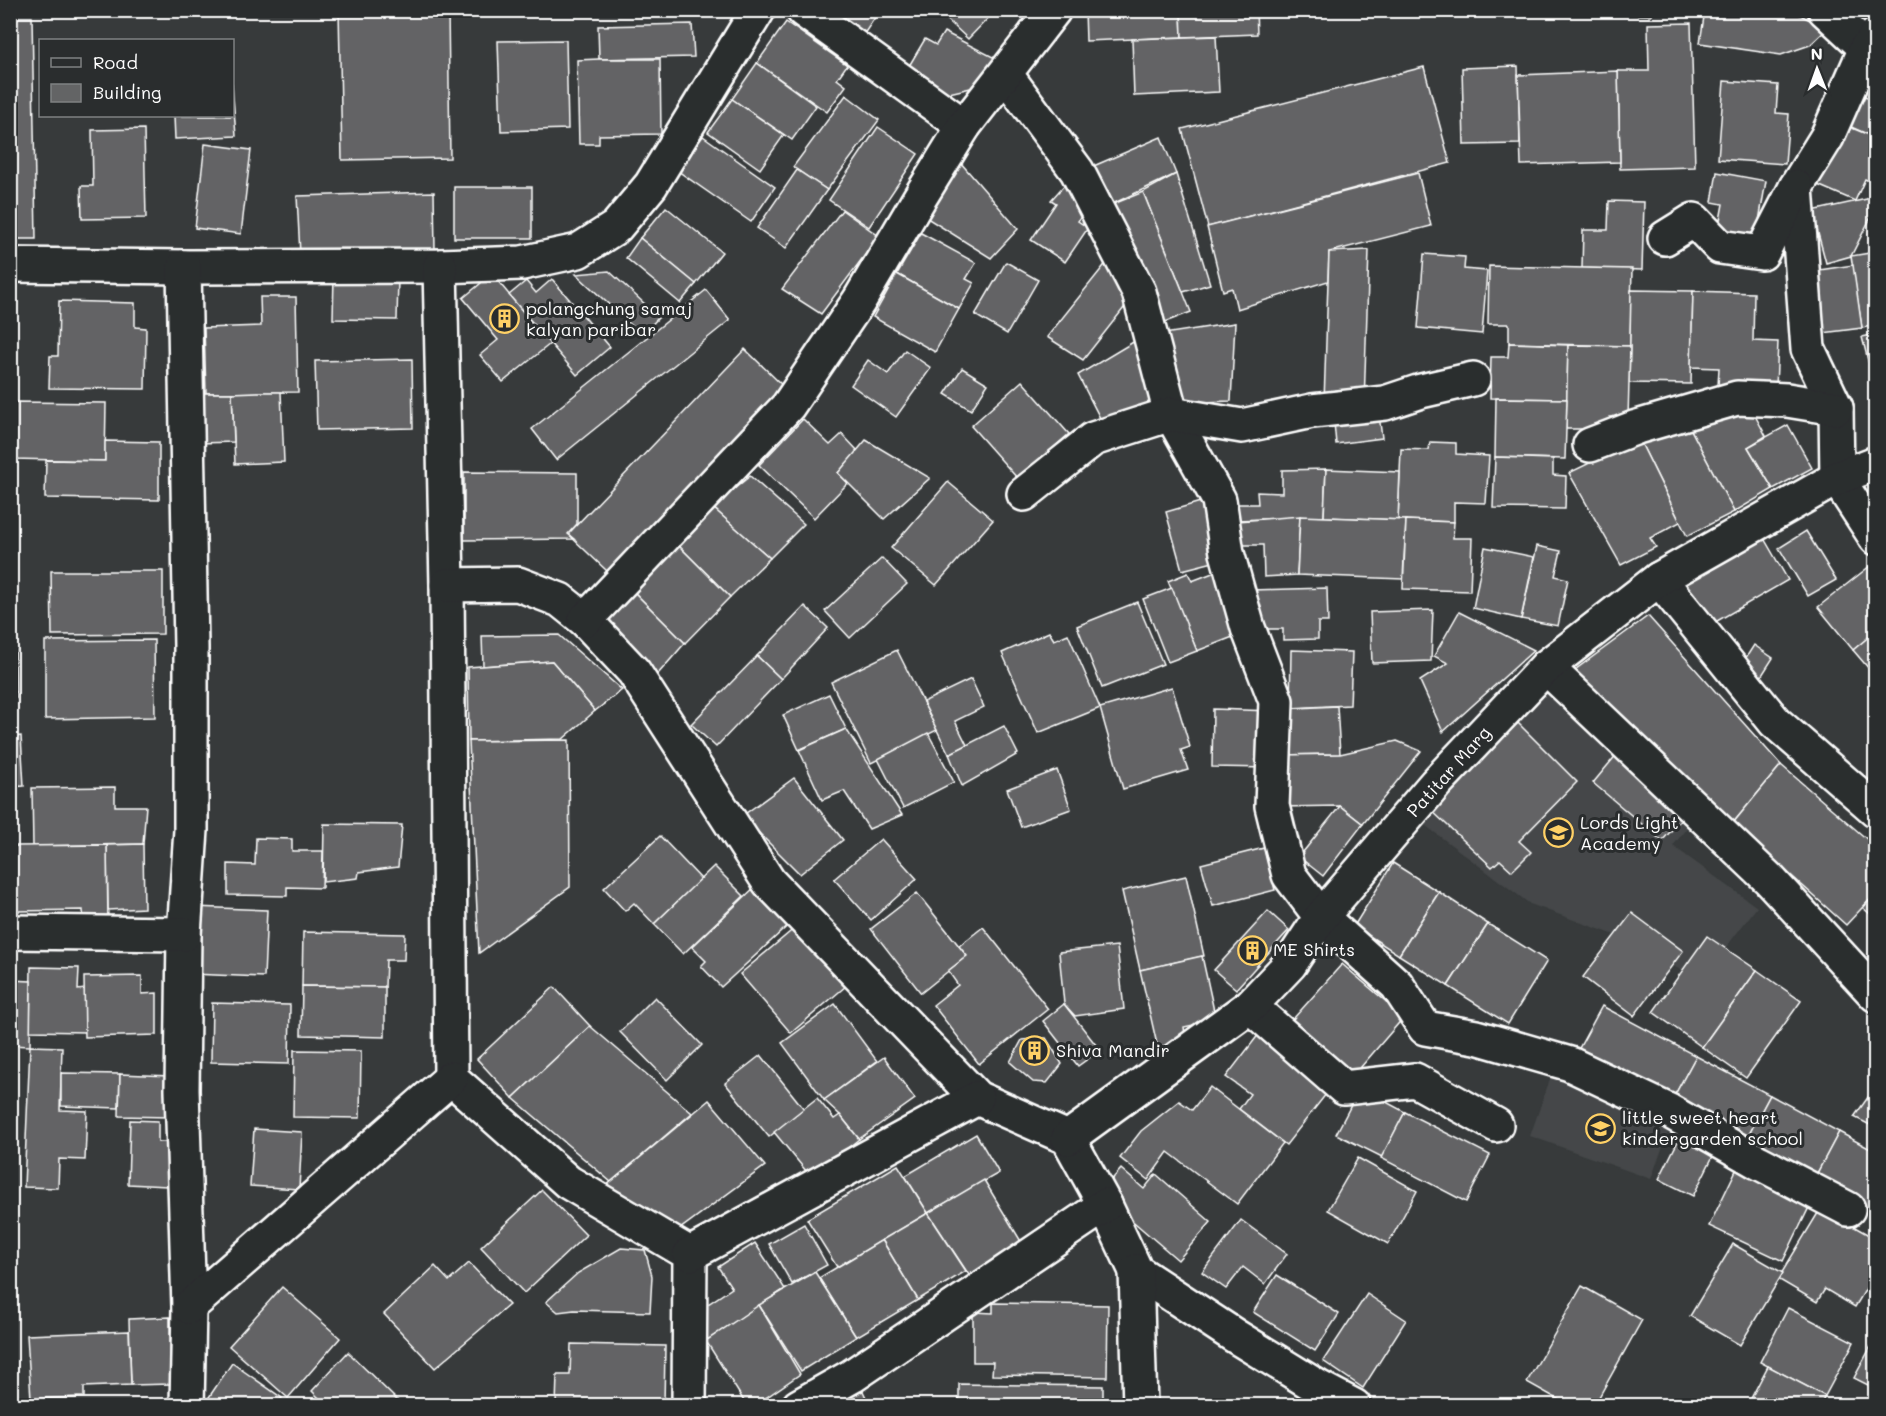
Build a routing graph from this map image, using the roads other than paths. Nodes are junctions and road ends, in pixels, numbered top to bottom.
1 (758, 10) edge
2 (803, 10) edge
3 (1054, 10) edge
4 (1825, 10) edge
5 (1872, 44) edge
6 (1006, 75) junction
7 (964, 126) junction
8 (1796, 187) junction
9 (1665, 238) dead end
10 (10, 265) edge
11 (440, 266) junction
12 (184, 267) junction
13 (1473, 379) dead end
14 (1836, 408) junction
15 (1172, 414) junction
16 (1590, 445) dead end
17 (1875, 464) edge
18 (1837, 478) junction
19 (1024, 494) dead end
20 (1875, 538) edge
21 (1659, 579) junction
22 (447, 585) junction
23 (585, 620) junction
24 (1546, 667) junction
25 (1875, 810) edge
26 (1322, 917) junction
27 (10, 932) edge
28 (184, 934) junction
29 (1875, 995) edge
30 (1250, 1006) junction
31 (451, 1078) junction
32 (977, 1098) junction
33 (1496, 1125) dead end
34 (1068, 1138) junction
35 (1105, 1205) junction
36 (1848, 1209) dead end
37 (690, 1254) junction
38 (1137, 1271) junction
39 (189, 1307) junction
40 (187, 1406) edge
41 (689, 1406) edge
42 (799, 1406) edge
43 (1140, 1406) edge
44 (1354, 1406) edge

1 - 11 street
2 - 7 street
3 - 6 street
4 - 5 street
5 - 8 street
6 - 7 street
6 - 15 street
7 - 23 street
8 - 9 street
8 - 14 street
10 - 12 street
11 - 12 street
11 - 22 street
12 - 28 street
13 - 15 street
14 - 16 street
14 - 18 street
15 - 19 street
15 - 26 street
17 - 18 street, Patitar Marg
18 - 20 street
18 - 21 street, Patitar Marg
21 - 24 street, Patitar Marg
21 - 25 street
22 - 23 street
22 - 31 street
23 - 32 street
24 - 26 street, Patitar Marg
24 - 29 street
26 - 30 street, Patitar Marg
26 - 36 street
27 - 28 street
28 - 39 street
30 - 33 street
30 - 34 street, Patitar Marg
31 - 37 street
31 - 39 street
32 - 34 street
32 - 37 street
34 - 35 street
35 - 38 street
35 - 42 street
37 - 41 street
38 - 43 street
38 - 44 street
39 - 40 street

